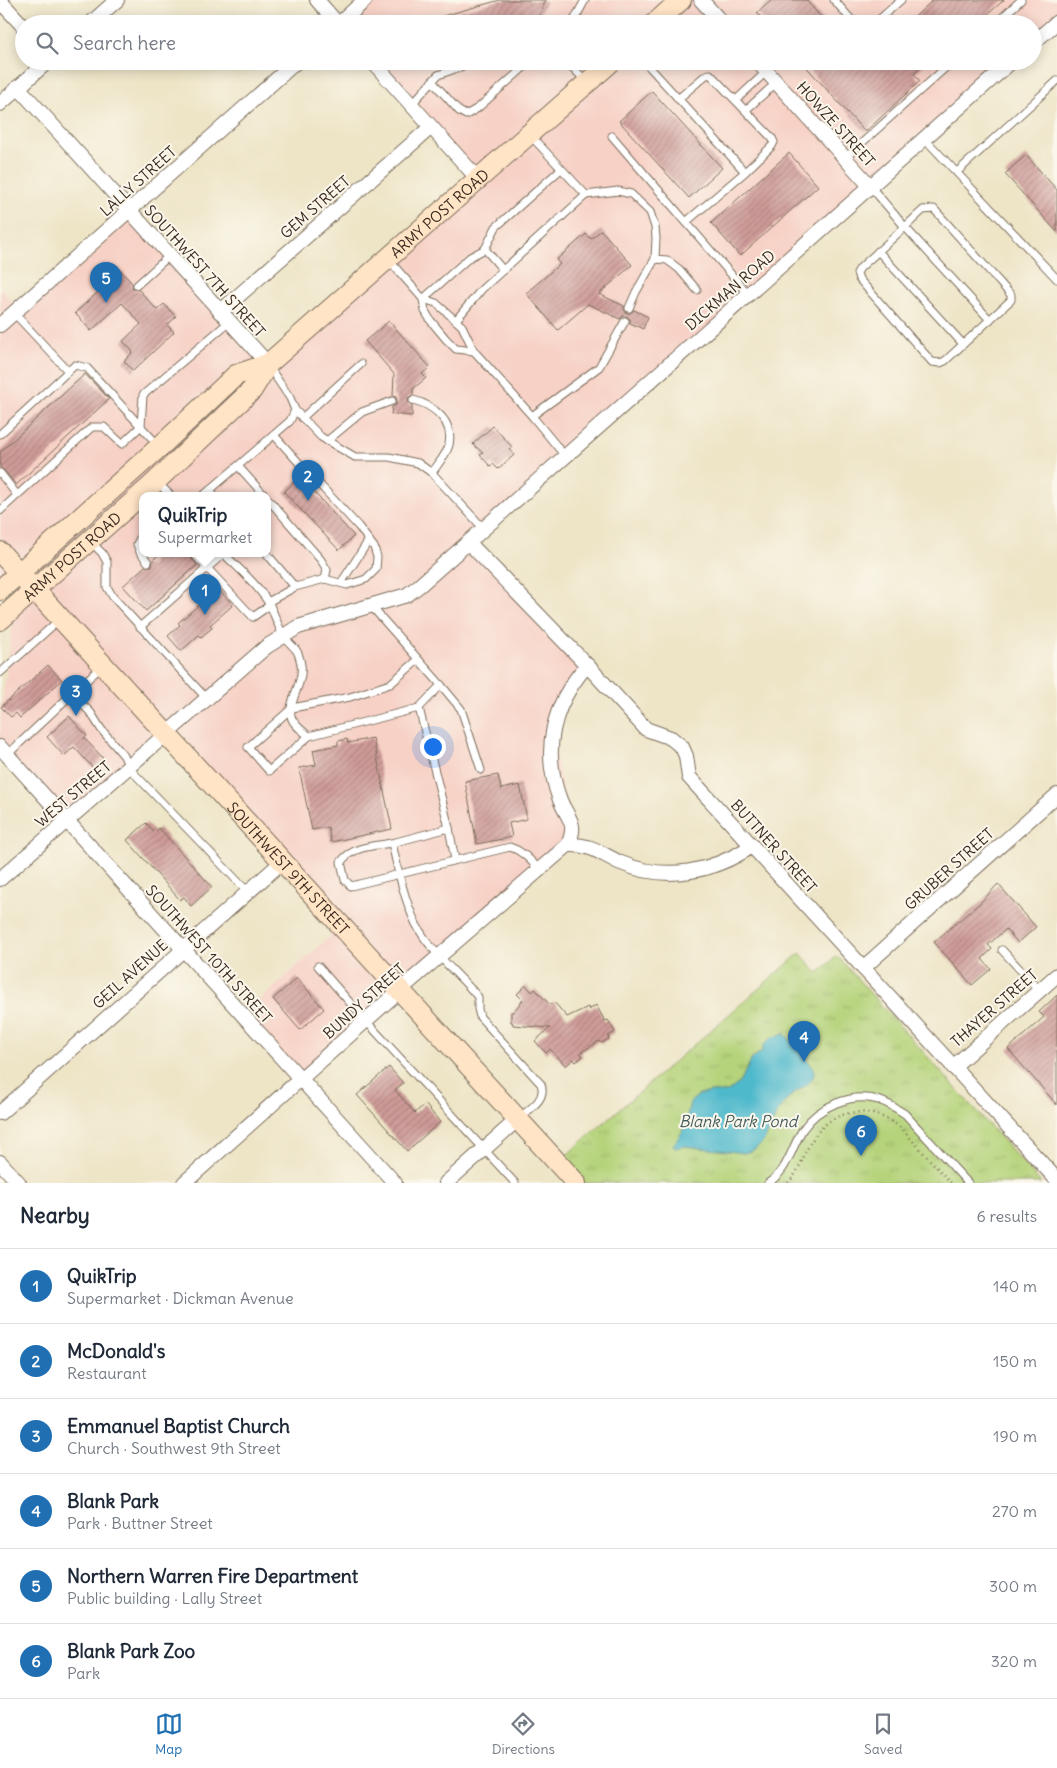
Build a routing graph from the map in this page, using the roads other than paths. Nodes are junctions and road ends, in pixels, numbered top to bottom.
1 (0, 0) edge
2 (117, 0) edge
3 (317, 0) edge
4 (365, 0) edge
5 (584, 0) edge
6 (681, 0) edge
7 (701, 0) edge
8 (834, 0) edge
9 (901, 0) edge
10 (1021, 0) edge
11 (100, 15) edge
12 (331, 15) edge
13 (349, 15) edge
14 (576, 15) edge
15 (664, 15) edge
16 (715, 15) edge
17 (847, 15) edge
18 (884, 15) edge
19 (1005, 15) edge
20 (15, 17) edge
21 (1057, 22) edge
22 (1042, 35) edge
23 (38, 70) edge
24 (287, 70) edge
25 (380, 70) edge
26 (448, 70) edge
27 (520, 70) edge
28 (575, 70) edge
29 (602, 70) edge
30 (652, 70) edge
31 (759, 70) edge
32 (765, 70) edge
33 (943, 70) edge
34 (1002, 70) edge
35 (1057, 80) edge
36 (432, 81) junction
37 (588, 83) junction
38 (776, 83) junction
39 (18, 87) junction
40 (678, 99) junction
41 (736, 100) junction
42 (0, 104) edge
43 (411, 105) junction
44 (746, 110) junction
45 (431, 127) junction
46 (530, 134) junction
47 (612, 136) dead end
48 (926, 139) junction
49 (845, 158) junction
50 (561, 168) junction
51 (745, 172) junction
52 (957, 172) junction
53 (479, 180) junction
54 (871, 187) junction
55 (586, 195) junction
56 (129, 211) junction
57 (686, 222) junction
58 (905, 227) junction
59 (485, 249) junction
60 (878, 251) junction
61 (169, 256) junction
62 (388, 259) junction
63 (655, 260) junction
64 (502, 270) junction
65 (1057, 279) edge
66 (136, 285) dead end
67 (697, 290) dead end
68 (749, 295) junction
69 (423, 299) junction
70 (629, 308) dead end
71 (224, 317) junction
72 (5, 318) edge
73 (456, 320) junction
74 (990, 320) junction
75 (625, 321) dead end
76 (963, 344) junction
77 (474, 351) junction
78 (268, 364) junction
79 (361, 364) dead end
80 (68, 371) junction
81 (413, 400) dead end
82 (392, 401) dead end
83 (295, 410) junction
84 (532, 416) junction
85 (302, 418) junction
86 (141, 426) junction
87 (0, 434) edge
88 (274, 435) junction
89 (327, 441) junction
90 (160, 447) junction
91 (565, 456) junction
92 (238, 466) junction
93 (0, 473) edge
94 (432, 473) junction
95 (156, 481) junction
96 (210, 490) joint
97 (144, 492) edge
98 (166, 492) edge
99 (208, 492) edge
100 (261, 492) edge
101 (17, 495) junction
102 (139, 496) edge
103 (271, 502) edge
104 (0, 511) edge
105 (484, 530) junction
106 (369, 540) junction
107 (89, 541) junction
108 (469, 543) junction
109 (0, 552) edge
110 (144, 557) edge
111 (197, 557) edge
112 (220, 557) edge
113 (227, 557) edge
114 (270, 557) edge
115 (148, 562) dead end
116 (207, 568) junction
117 (19, 573) junction
118 (325, 579) junction
119 (341, 583) junction
120 (295, 587) junction
121 (0, 590) edge
122 (34, 590) junction
123 (269, 604) junction
124 (372, 607) junction
125 (61, 619) junction
126 (0, 620) edge
127 (140, 627) junction
128 (284, 637) junction
129 (418, 660) junction
130 (103, 665) junction
131 (587, 665) junction
132 (0, 673) edge
133 (441, 685) junction
134 (74, 692) junction
135 (206, 699) junction
136 (292, 708) junction
137 (420, 708) junction
138 (167, 734) junction
139 (309, 736) junction
140 (4, 751) edge
141 (128, 768) junction
142 (481, 770) dead end
143 (1057, 795) edge
144 (65, 821) junction
145 (449, 828) junction
146 (392, 843) junction
147 (568, 845) junction
148 (752, 846) junction
149 (455, 860) junction
150 (283, 861) junction
151 (540, 870) junction
152 (399, 874) junction
153 (0, 879) edge
154 (248, 892) junction
155 (182, 949) junction
156 (1002, 950) dead end
157 (439, 956) junction
158 (318, 966) dead end
159 (863, 968) junction
160 (1057, 975) edge
161 (400, 990) junction
162 (1039, 990) junction
163 (366, 1021) junction
164 (953, 1067) junction
165 (300, 1079) junction
166 (0, 1113) edge
167 (518, 1119) junction
168 (483, 1149) junction
169 (0, 1162) edge
170 (1057, 1180) edge
171 (19, 1183) edge
172 (184, 1183) edge
173 (395, 1183) edge
174 (446, 1183) edge
175 (515, 1183) edge
176 (576, 1183) edge
177 (768, 1183) edge
178 (968, 1183) edge

1 - 20 street
2 - 11 street
3 - 12 street
4 - 13 street
5 - 14 lane
6 - 15 main road
7 - 16 street
8 - 17 lane
9 - 18 lane
10 - 19 lane
21 - 22 street
23 - 39 street
24 - 56 street, LALLY STREET
25 - 43 street
26 - 36 lane
27 - 36 lane
28 - 37 lane
29 - 37 main road, ARMY POST ROAD
30 - 40 lane
31 - 41 lane
32 - 38 street, HOWZE STREET
33 - 49 lane
34 - 48 street, DICKMAN ROAD
35 - 52 lane
36 - 43 lane
37 - 46 main road, ARMY POST ROAD
38 - 44 lane
38 - 49 street, HOWZE STREET
39 - 42 street
39 - 56 street, SOUTHWEST 7TH STREET
40 - 41 lane
40 - 51 lane
41 - 44 lane
43 - 45 street
44 - 51 lane
45 - 53 street
45 - 71 street, GEM STREET
46 - 50 lane
46 - 53 main road, ARMY POST ROAD
47 - 57 lane
48 - 52 lane
48 - 54 street, DICKMAN ROAD
49 - 54 street, HOWZE STREET
50 - 55 lane
50 - 59 lane
51 - 57 lane
52 - 65 lane
53 - 62 main road, ARMY POST ROAD
54 - 58 lane
54 - 68 street, DICKMAN ROAD
55 - 63 lane
55 - 64 lane
56 - 61 street, SOUTHWEST 7TH STREET
56 - 72 street, LALLY STREET
57 - 68 lane
58 - 60 lane
58 - 74 lane
58 - 74 lane
59 - 64 lane
59 - 69 lane
60 - 76 lane
60 - 76 lane
61 - 66 lane
61 - 71 street, SOUTHWEST 7TH STREET
62 - 69 lane
62 - 78 main road, ARMY POST ROAD
63 - 67 lane
63 - 70 lane
64 - 73 lane
68 - 91 street, DICKMAN ROAD
69 - 73 lane
69 - 77 lane
71 - 78 street, SOUTHWEST 7TH STREET
71 - 86 lane
72 - 80 lane
73 - 77 lane
74 - 76 lane
75 - 84 lane
77 - 84 lane
78 - 83 lane
78 - 90 main road, ARMY POST ROAD
78 - 95 main road, ARMY POST ROAD
79 - 85 lane
80 - 86 lane
80 - 87 lane
81 - 94 lane
82 - 89 lane
83 - 85 lane
83 - 88 lane
84 - 91 lane
85 - 89 lane
86 - 90 lane
86 - 101 lane
88 - 92 lane
88 - 106 lane
89 - 94 lane
90 - 117 main road, ARMY POST ROAD
91 - 105 street, DICKMAN ROAD
92 - 96 lane
92 - 100 lane
93 - 101 lane
94 - 105 lane
95 - 97 main road, ARMY POST ROAD
95 - 98 lane
96 - 99 lane
101 - 104 lane
102 - 107 main road, ARMY POST ROAD
103 - 118 lane
105 - 108 street, DICKMAN ROAD
106 - 119 lane
106 - 119 lane
107 - 122 main road, ARMY POST ROAD
107 - 127 lane
108 - 124 street, DICKMAN ROAD
108 - 131 street, BUTTNER STREET
109 - 117 main road, SOUTHWEST 9TH STREET
110 - 115 lane
111 - 116 lane
112 - 116 lane
113 - 123 lane
114 - 120 lane
116 - 123 lane
116 - 127 lane
117 - 121 main road, ARMY POST ROAD
117 - 122 main road, SOUTHWEST 9TH STREET
118 - 119 lane
118 - 120 lane
120 - 123 lane
122 - 125 main road, SOUTHWEST 9TH STREET
122 - 126 main road, ARMY POST ROAD
123 - 128 lane
124 - 128 street, DICKMAN ROAD
124 - 129 lane
125 - 130 main road, SOUTHWEST 9TH STREET
125 - 132 lane
127 - 135 lane
128 - 135 street, WEST STREET
128 - 136 lane
129 - 133 lane
129 - 136 lane
130 - 134 lane
130 - 138 main road, SOUTHWEST 9TH STREET
131 - 147 street
131 - 148 street, BUTTNER STREET
133 - 137 lane
133 - 142 lane
134 - 140 lane
134 - 141 lane
135 - 138 street, WEST STREET
136 - 139 lane
136 - 139 lane
137 - 139 lane
137 - 145 lane
138 - 141 street, WEST STREET
138 - 150 main road, SOUTHWEST 9TH STREET
140 - 144 street, SOUTHWEST 10TH STREET
141 - 144 street, WEST STREET
141 - 154 lane
143 - 159 street, GRUBER STREET
144 - 153 street, WEST STREET
144 - 155 street, SOUTHWEST 10TH STREET
145 - 146 lane
145 - 149 lane
146 - 152 lane
146 - 152 lane
147 - 148 street
147 - 151 street, BUNDY STREET
148 - 159 street, BUTTNER STREET
149 - 151 lane
149 - 152 lane
150 - 154 street, GEIL AVENUE
150 - 161 main road, SOUTHWEST 9TH STREET
151 - 157 street, BUNDY STREET
152 - 157 lane
154 - 155 street, GEIL AVENUE
155 - 165 street, SOUTHWEST 10TH STREET
155 - 166 street, GEIL AVENUE
156 - 162 lane
157 - 161 street, BUNDY STREET
157 - 167 lane
158 - 163 lane
159 - 164 street, BUTTNER STREET
160 - 162 street, THAYER STREET
161 - 163 street, BUNDY STREET
161 - 167 main road, SOUTHWEST 9TH STREET
162 - 164 street, THAYER STREET
163 - 165 street, BUNDY STREET
163 - 168 lane
164 - 170 street, BUTTNER STREET
165 - 172 street, BUNDY STREET
165 - 173 street, SOUTHWEST 10TH STREET
167 - 168 street
167 - 176 main road, SOUTHWEST 9TH STREET
168 - 174 street
168 - 175 lane
169 - 171 street
177 - 178 lane

